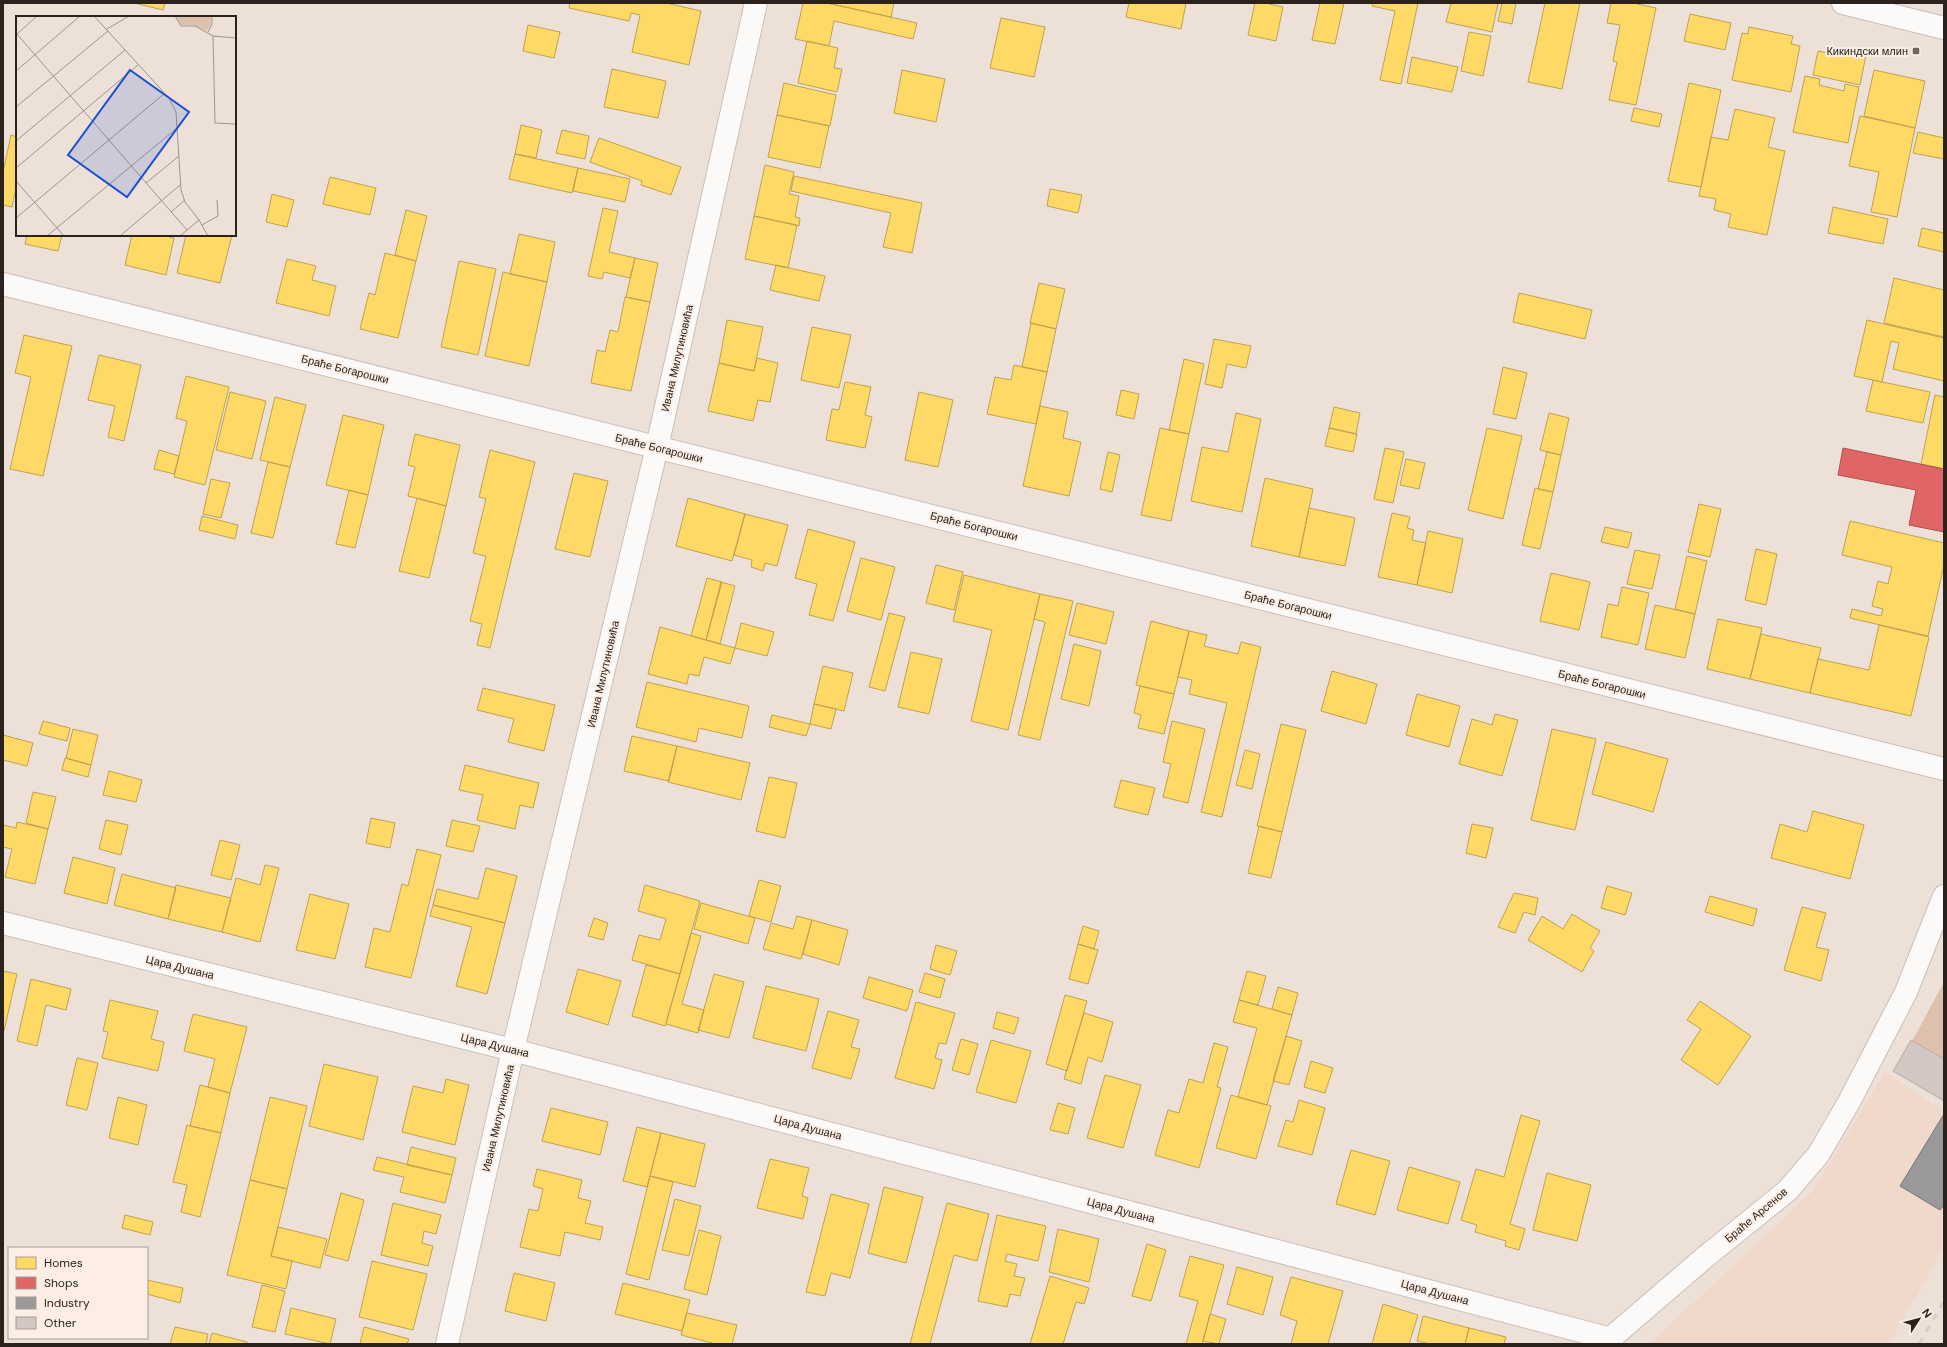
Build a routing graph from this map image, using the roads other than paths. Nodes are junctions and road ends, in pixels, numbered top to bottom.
1 (756, 3) edge
2 (1843, 3) edge
3 (1944, 28) edge
4 (3, 284) edge
5 (657, 447) junction
6 (1944, 770) edge
7 (1944, 896) edge
8 (3, 923) edge
9 (513, 1050) junction
10 (1608, 1342) edge
11 (447, 1344) edge

1 - 5 street, Ивана Милутиновића
2 - 3 street
4 - 5 street, Браће Богарошки
5 - 6 street, Браће Богарошки
5 - 9 street, Ивана Милутиновића
7 - 10 street, Браће Арсенов
8 - 9 street, Цара Душана
9 - 10 street, Цара Душана
9 - 11 street, Ивана Милутиновића

